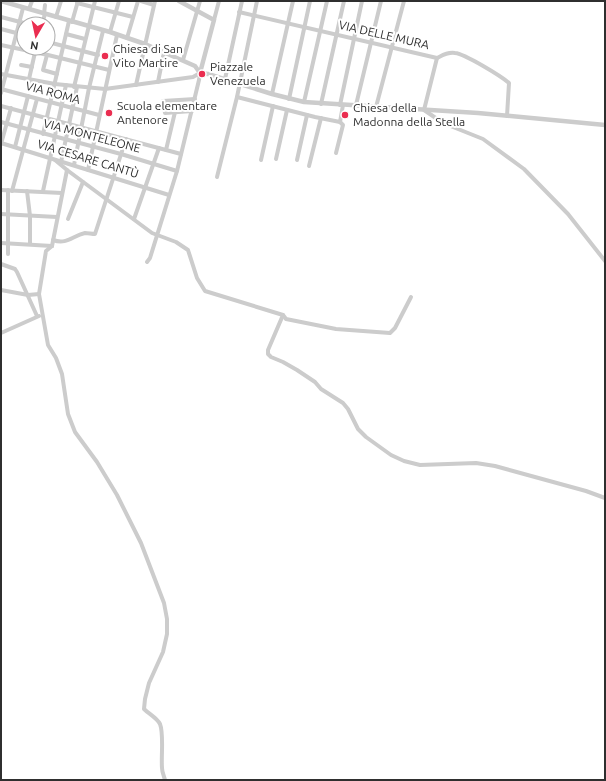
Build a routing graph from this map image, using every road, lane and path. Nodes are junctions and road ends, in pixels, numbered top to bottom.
1 (1, 1) edge
2 (32, 1) edge
3 (61, 1) edge
4 (95, 1) edge
5 (119, 1) edge
6 (138, 1) edge
7 (141, 1) edge
8 (179, 1) edge
9 (200, 1) edge
10 (219, 1) edge
11 (242, 1) edge
12 (257, 1) edge
13 (293, 1) edge
14 (310, 1) edge
15 (327, 1) edge
16 (344, 1) edge
17 (362, 1) edge
18 (381, 1) edge
19 (404, 1) edge
20 (8, 2) edge
21 (77, 2) edge
22 (17, 3) edge
23 (154, 3) edge
24 (46, 5) dead end
25 (94, 7) junction
26 (23, 8) junction
27 (29, 10) junction
28 (197, 11) junction
29 (239, 12) junction
30 (115, 13) junction
31 (44, 14) junction
32 (21, 16) edge
33 (52, 16) edge
34 (254, 16) junction
35 (1, 17) edge
36 (56, 17) joint
37 (133, 17) junction
38 (214, 20) junction
39 (16, 21) edge
40 (71, 21) junction
41 (288, 24) junction
42 (88, 26) junction
43 (304, 27) junction
44 (1, 29) edge
45 (104, 31) junction
46 (320, 31) junction
47 (110, 32) junction
48 (16, 33) edge
49 (66, 34) junction
50 (118, 35) junction
51 (337, 35) junction
52 (16, 36) edge
53 (128, 38) junction
54 (86, 39) junction
55 (354, 39) junction
56 (371, 42) junction
57 (56, 44) edge
58 (145, 44) junction
59 (1, 45) edge
60 (64, 46) junction
61 (13, 47) junction
62 (16, 47) edge
63 (392, 47) junction
64 (83, 51) junction
65 (164, 52) junction
66 (98, 55) junction
67 (35, 56) edge
68 (47, 56) edge
69 (52, 56) edge
70 (61, 58) junction
71 (437, 58) junction
72 (183, 60) junction
73 (80, 63) junction
74 (22, 66) dead end
75 (95, 67) junction
76 (32, 68) junction
77 (109, 70) junction
78 (200, 73) junction
79 (57, 74) junction
80 (3, 75) edge
81 (28, 79) junction
82 (225, 79) junction
83 (158, 82) junction
84 (55, 84) junction
85 (239, 84) junction
86 (66, 85) junction
87 (136, 85) junction
88 (76, 87) junction
89 (89, 88) junction
90 (28, 89) dead end
91 (105, 89) junction
92 (1, 91) edge
93 (272, 94) junction
94 (28, 96) junction
95 (237, 97) junction
96 (289, 98) junction
97 (37, 99) junction
98 (195, 99) junction
99 (50, 102) junction
100 (304, 102) junction
101 (321, 104) junction
102 (61, 105) junction
103 (341, 105) junction
104 (356, 105) junction
105 (1, 106) edge
106 (274, 106) junction
107 (376, 107) junction
108 (11, 108) junction
109 (73, 108) junction
110 (287, 110) junction
111 (424, 110) junction
112 (192, 111) junction
113 (24, 112) junction
114 (85, 112) junction
115 (175, 112) junction
116 (33, 114) junction
117 (99, 115) junction
118 (307, 115) junction
119 (507, 116) junction
120 (47, 118) junction
121 (321, 118) junction
122 (58, 121) junction
123 (1, 122) edge
124 (340, 122) junction
125 (7, 124) junction
126 (69, 124) junction
127 (605, 124) edge
128 (20, 127) junction
129 (81, 127) junction
130 (29, 130) junction
131 (96, 131) junction
132 (43, 134) junction
133 (54, 137) junction
134 (126, 139) junction
135 (66, 140) junction
136 (78, 143) junction
137 (1, 144) edge
138 (15, 147) junction
139 (92, 147) junction
140 (159, 148) junction
141 (24, 150) junction
142 (166, 150) junction
143 (336, 153) dead end
144 (121, 154) junction
145 (181, 154) junction
146 (49, 158) junction
147 (56, 160) junction
148 (261, 160) dead end
149 (276, 160) dead end
150 (297, 160) dead end
151 (61, 162) junction
152 (153, 164) junction
153 (74, 165) junction
154 (309, 166) dead end
155 (67, 170) junction
156 (88, 170) junction
157 (177, 171) junction
158 (217, 177) dead end
159 (114, 178) junction
160 (83, 182) junction
161 (145, 188) junction
162 (1, 190) edge
163 (10, 190) junction
164 (27, 191) junction
165 (43, 192) junction
166 (62, 193) junction
167 (169, 195) junction
168 (107, 199) junction
169 (1, 214) edge
170 (8, 215) junction
171 (30, 216) junction
172 (57, 217) junction
173 (68, 219) dead end
174 (134, 219) junction
175 (157, 235) junction
176 (53, 240) junction
177 (1, 243) edge
178 (8, 243) junction
179 (30, 244) junction
180 (52, 246) junction
181 (8, 254) dead end
182 (605, 261) edge
183 (147, 262) dead end
184 (1, 264) edge
185 (1, 290) edge
186 (28, 294) junction
187 (39, 294) junction
188 (411, 297) dead end
189 (42, 314) junction
190 (283, 315) junction
191 (37, 316) junction
192 (1, 334) edge
193 (605, 498) edge
194 (165, 780) edge

1 - 20 street
2 - 27 street
3 - 36 street
4 - 25 street
5 - 30 street
6 - 37 street
7 - 23 street
8 - 28 street
9 - 28 street
10 - 38 street
11 - 29 street
12 - 34 street
13 - 41 street
14 - 43 street
15 - 46 street
16 - 51 street
17 - 55 street
18 - 56 street
19 - 63 street
20 - 22 street
21 - 25 street
21 - 40 street
22 - 26 street
23 - 58 street
24 - 31 street
25 - 30 street
25 - 42 street
26 - 27 street
26 - 32 street
27 - 31 street
28 - 38 street
28 - 72 street
29 - 34 street, VIA DELLE MURA
29 - 82 street
30 - 37 street
30 - 47 street
31 - 33 street
34 - 41 street, VIA DELLE MURA
34 - 85 street
35 - 39 street
36 - 40 street
37 - 53 street
38 - 78 street
40 - 42 street
40 - 49 street
41 - 43 street, VIA DELLE MURA
41 - 93 street
42 - 45 street
42 - 54 street
43 - 46 street, VIA DELLE MURA
43 - 96 street
44 - 48 street
45 - 47 street
45 - 66 street
46 - 51 street, VIA DELLE MURA
46 - 100 street
47 - 50 street
49 - 54 street
49 - 60 street
50 - 53 street
50 - 77 street
51 - 55 street, VIA DELLE MURA
51 - 101 street
52 - 61 street
53 - 58 street
54 - 64 street
55 - 56 street, VIA DELLE MURA
55 - 103 street
56 - 63 street, VIA DELLE MURA
56 - 104 street
57 - 60 street
58 - 65 street
58 - 87 street
59 - 61 street
60 - 64 street
60 - 70 street
61 - 62 street
61 - 80 street
63 - 71 street, VIA DELLE MURA
63 - 107 street
64 - 66 street
64 - 73 street
65 - 72 street
65 - 83 street
66 - 75 street
67 - 76 street
68 - 79 street
69 - 70 street
70 - 73 street
70 - 79 street
71 - 111 street
71 - 119 street, VIA DELLE MURA
72 - 78 street
73 - 75 street
73 - 88 street
74 - 76 street
75 - 77 street
75 - 89 street
76 - 81 street
77 - 91 street
78 - 82 street
78 - 83 street
78 - 98 street
79 - 84 street
80 - 81 street
80 - 92 street
81 - 84 street
81 - 90 street
82 - 85 street
83 - 87 street
84 - 86 street
84 - 99 street
85 - 93 street
85 - 95 street
86 - 88 street
86 - 102 street
87 - 91 street
88 - 89 street
88 - 109 street
89 - 91 street
89 - 114 street
91 - 117 street
92 - 94 street, VIA ROMA
93 - 96 street
94 - 97 street, VIA ROMA
94 - 113 street
95 - 106 street
95 - 158 street
96 - 100 street
97 - 99 street, VIA ROMA
97 - 116 street
98 - 112 street
98 - 115 street
99 - 102 street, VIA ROMA
99 - 120 street
100 - 101 street
101 - 103 street
102 - 109 street, VIA ROMA
102 - 122 street
103 - 104 street
103 - 124 street
104 - 107 street
105 - 108 street
106 - 110 street
106 - 148 street
107 - 111 street
108 - 113 street
108 - 125 street
109 - 114 street, VIA ROMA
109 - 126 street
110 - 118 street
110 - 149 street
111 - 119 street
111 - 182 street
112 - 115 street
112 - 145 street
113 - 116 street
113 - 128 street
114 - 117 street, VIA ROMA
114 - 129 street
115 - 142 street
116 - 120 street
116 - 130 street
117 - 131 street
118 - 121 street
118 - 150 street
119 - 127 street
120 - 122 street
120 - 132 street
121 - 124 street
121 - 154 street
122 - 126 street
122 - 133 street
123 - 125 street, VIA MONTELEONE
124 - 143 street
125 - 128 street, VIA MONTELEONE
125 - 137 street
126 - 129 street
126 - 135 street
128 - 130 street, VIA MONTELEONE
128 - 138 street
129 - 131 street
129 - 136 street
130 - 132 street, VIA MONTELEONE
130 - 141 street
131 - 134 street
131 - 139 street
132 - 133 street, VIA MONTELEONE
133 - 135 street, VIA MONTELEONE
133 - 146 street
134 - 140 street
134 - 144 street
135 - 136 street, VIA MONTELEONE
135 - 151 street
136 - 139 street, VIA MONTELEONE
136 - 153 street
137 - 138 street, VIA CESARE CANTÙ
138 - 141 street, VIA CESARE CANTÙ
139 - 144 street, VIA MONTELEONE
139 - 156 street
140 - 142 street
140 - 152 street
141 - 146 street, VIA CESARE CANTÙ
141 - 163 street
142 - 145 street
144 - 152 street, VIA MONTELEONE
144 - 159 street
145 - 157 street
146 - 147 street, VIA CESARE CANTÙ
146 - 165 street
147 - 151 street, VIA CESARE CANTÙ
147 - 155 street
151 - 153 street, VIA CESARE CANTÙ
152 - 157 street, VIA MONTELEONE
152 - 161 street
153 - 156 street, VIA CESARE CANTÙ
155 - 160 street
155 - 166 street
156 - 159 street, VIA CESARE CANTÙ
157 - 167 street
159 - 161 street, VIA CESARE CANTÙ
159 - 168 street
160 - 168 street
160 - 173 street
161 - 167 street, VIA CESARE CANTÙ
161 - 174 street
162 - 163 street
163 - 164 street
163 - 170 street
164 - 165 street
164 - 171 street
165 - 166 street
166 - 172 street
167 - 175 street
168 - 174 street
168 - 176 street
169 - 170 street
170 - 171 street
170 - 178 street
171 - 172 street
171 - 179 street
172 - 176 street
174 - 175 street
175 - 183 street
175 - 190 street
176 - 180 street
177 - 178 street
178 - 179 street
178 - 181 street
179 - 180 street
180 - 187 street
184 - 186 street
185 - 186 street
186 - 187 street
186 - 191 street
187 - 189 street
188 - 190 street
189 - 191 street
189 - 194 street
190 - 193 street
191 - 192 street

